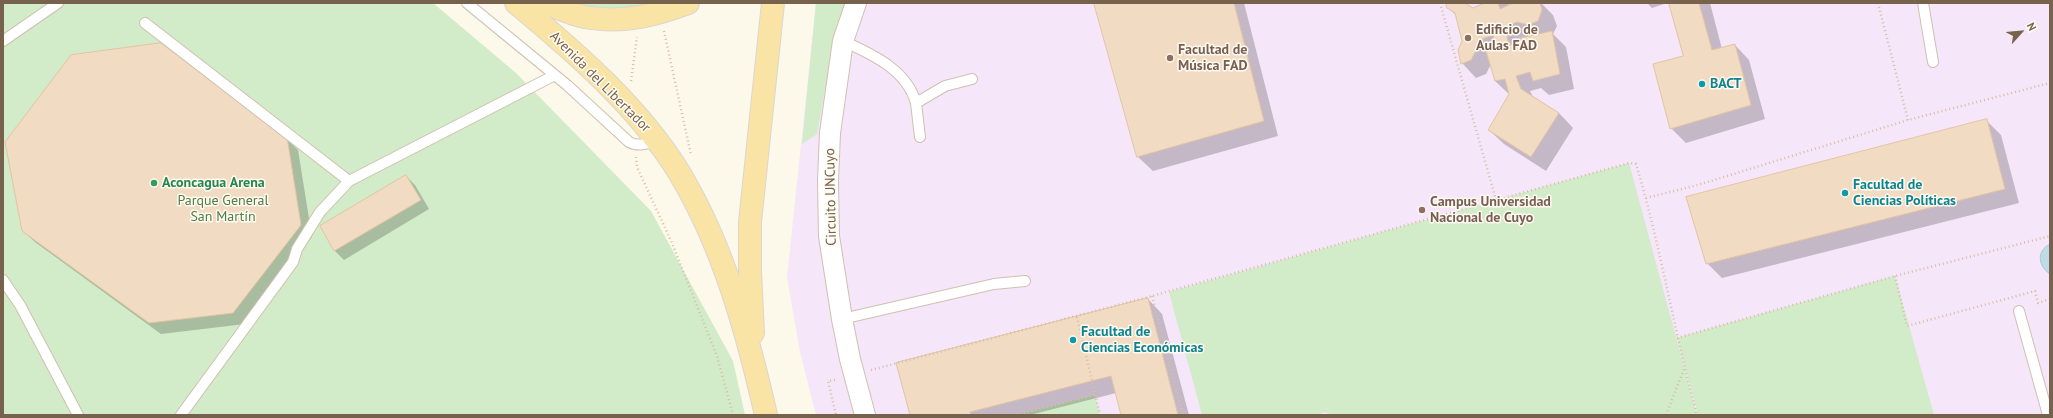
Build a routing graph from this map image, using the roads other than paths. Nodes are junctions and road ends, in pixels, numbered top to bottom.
1 (58, 3) edge
2 (467, 3) edge
3 (516, 3) edge
4 (545, 3) edge
5 (688, 3) edge
6 (773, 3) edge
7 (856, 3) edge
8 (1923, 3) edge
9 (145, 23) dead end
10 (3, 41) edge
11 (843, 42) junction
12 (1933, 62) dead end
13 (555, 76) junction
14 (972, 78) dead end
15 (916, 103) junction
16 (920, 137) dead end
17 (656, 140) junction
18 (349, 181) junction
19 (3, 280) edge
20 (1025, 281) dead end
21 (2019, 311) dead end
22 (842, 319) junction
23 (755, 368) junction
24 (190, 410) edge
25 (78, 415) edge
26 (181, 415) edge
27 (766, 415) edge
28 (865, 415) edge
29 (2048, 415) edge

1 - 10 lane
2 - 13 lane
3 - 17 main road, Avenida del Libertador
4 - 5 main road
6 - 23 main road, Avenida del Libertador
7 - 11 street, Circuito UNCuyo
8 - 12 lane
9 - 18 lane
11 - 15 lane
11 - 22 street, Circuito UNCuyo
13 - 17 lane
13 - 18 lane
14 - 15 lane
15 - 16 lane
17 - 23 main road, Avenida del Libertador
18 - 24 lane
19 - 25 lane
20 - 22 lane
21 - 29 lane
22 - 28 street, Circuito UNCuyo
23 - 27 main road, Avenida del Libertador
24 - 26 lane

